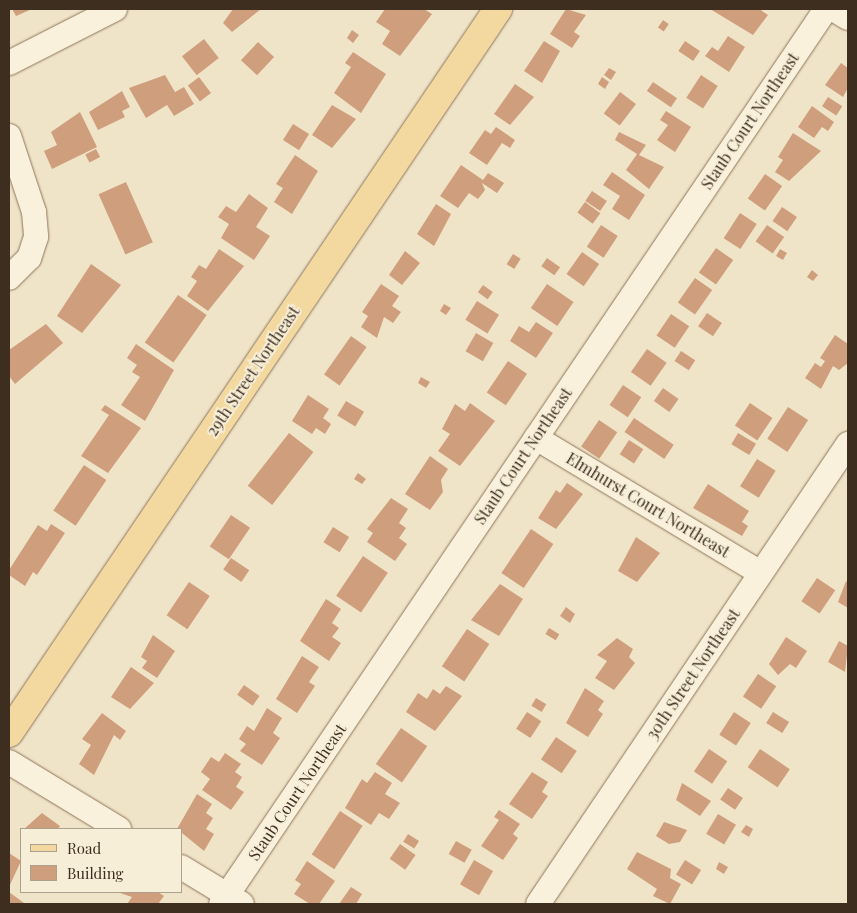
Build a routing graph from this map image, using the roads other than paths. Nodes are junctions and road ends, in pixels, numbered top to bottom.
1 (115, 9) edge
2 (498, 9) edge
3 (826, 9) edge
4 (833, 9) edge
5 (848, 18) edge
6 (9, 64) edge
7 (9, 136) edge
8 (9, 278) edge
9 (536, 438) junction
10 (848, 444) edge
11 (761, 573) junction
12 (9, 733) edge
13 (9, 762) edge
14 (117, 828) edge
15 (182, 868) edge
16 (230, 901) edge
17 (538, 904) edge

1 - 6 street
2 - 12 main road, 29th Street Northeast
3 - 9 street, Staub Court Northeast
4 - 5 street
7 - 8 street
9 - 11 street, Elmhurst Court Northeast
9 - 16 street, Staub Court Northeast
10 - 11 street, 30th Street Northeast
11 - 17 street, 30th Street Northeast
13 - 14 street
15 - 16 street

